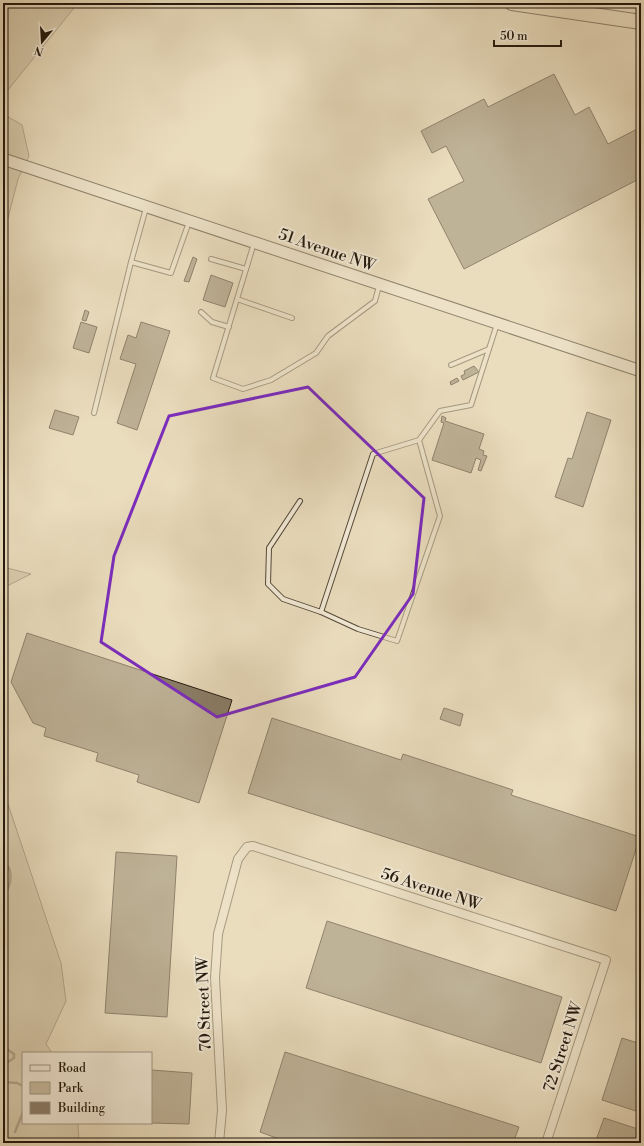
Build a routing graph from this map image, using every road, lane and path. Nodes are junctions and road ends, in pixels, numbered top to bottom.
1 (512, 3) edge
2 (640, 22) edge
3 (3, 160) edge
4 (146, 207) junction
5 (190, 221) junction
6 (254, 243) junction
7 (211, 259) dead end
8 (131, 262) junction
9 (246, 269) junction
10 (380, 285) junction
11 (237, 299) junction
12 (201, 312) dead end
13 (292, 318) dead end
14 (497, 324) junction
15 (229, 328) junction
16 (489, 349) junction
17 (451, 366) dead end
18 (641, 371) edge
19 (94, 413) dead end
20 (419, 440) junction
21 (300, 500) dead end
22 (321, 612) junction
23 (247, 847) joint
24 (606, 960) joint
25 (219, 1143) edge
26 (546, 1143) edge

1 - 2 highway
3 - 4 street, 51 Avenue NW
4 - 5 street, 51 Avenue NW
4 - 8 lane
5 - 6 street, 51 Avenue NW
5 - 8 lane
6 - 9 lane
6 - 10 street, 51 Avenue NW
7 - 9 lane
8 - 19 lane
9 - 11 lane
10 - 14 street, 51 Avenue NW
10 - 15 lane
11 - 13 lane
11 - 15 lane
12 - 15 lane
14 - 16 lane
14 - 18 street, 51 Avenue NW
16 - 17 lane
16 - 20 lane
20 - 22 lane
20 - 22 lane
21 - 22 lane
23 - 24 street, 56 Avenue NW
23 - 25 street, 70 Street NW
24 - 26 street, 72 Street NW

